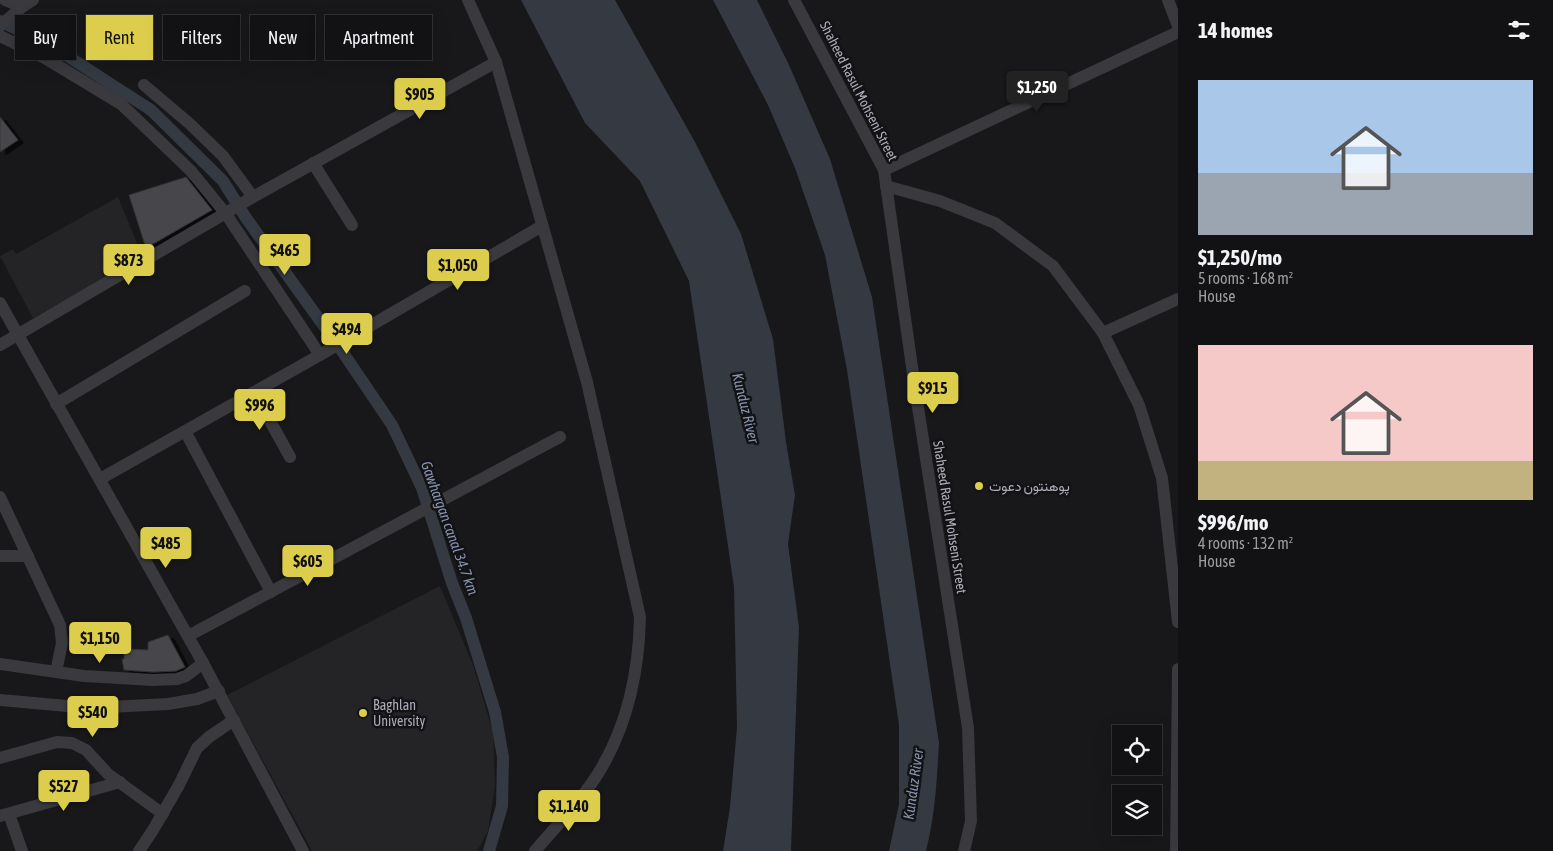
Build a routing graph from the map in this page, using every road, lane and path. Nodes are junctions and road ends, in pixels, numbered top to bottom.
1 (5, 0) edge
2 (468, 0) edge
3 (794, 0) edge
4 (1168, 0) edge
5 (27, 3) edge
6 (0, 26) edge
7 (1178, 26) edge
8 (1178, 32) edge
9 (0, 36) edge
10 (496, 62) junction
11 (144, 85) dead end
12 (314, 163) junction
13 (884, 170) junction
14 (886, 186) junction
15 (253, 197) junction
16 (226, 214) junction
17 (352, 225) dead end
18 (542, 226) junction
19 (245, 290) dead end
20 (1178, 299) edge
21 (0, 303) edge
22 (1103, 333) junction
23 (18, 335) junction
24 (0, 345) edge
25 (320, 355) junction
26 (254, 392) junction
27 (56, 404) junction
28 (185, 431) junction
29 (560, 438) dead end
30 (290, 457) dead end
31 (100, 479) junction
32 (0, 497) edge
33 (0, 556) edge
34 (28, 556) junction
35 (271, 592) junction
36 (1178, 622) edge
37 (188, 636) junction
38 (204, 663) junction
39 (0, 664) edge
40 (1178, 669) edge
41 (56, 672) junction
42 (219, 691) junction
43 (0, 700) edge
44 (234, 720) junction
45 (0, 758) edge
46 (120, 782) junction
47 (163, 814) junction
48 (4, 815) edge
49 (144, 849) edge
50 (22, 851) edge
51 (303, 851) edge
52 (535, 851) edge
53 (964, 851) edge
54 (1176, 851) edge

1 - 5 street
2 - 10 street
3 - 13 street, Shaheed Rasul Mohseni Street
4 - 7 street
5 - 6 street
8 - 13 street
9 - 16 street
10 - 12 street
10 - 18 street
11 - 15 street
12 - 15 street
12 - 17 street
13 - 14 street, Shaheed Rasul Mohseni Street
14 - 22 street
14 - 53 street, Shaheed Rasul Mohseni Street
15 - 16 street
16 - 23 street
16 - 25 street
18 - 25 street
18 - 52 street
19 - 27 street
20 - 22 street
21 - 23 street
22 - 36 street
23 - 24 street
23 - 27 street
25 - 26 street
26 - 28 street
26 - 30 street
27 - 31 street
28 - 31 street
28 - 35 street
29 - 35 street
31 - 37 street
32 - 34 street
33 - 34 street
34 - 41 street
35 - 37 street
37 - 38 street
38 - 41 street
38 - 42 street
39 - 41 street
40 - 54 street
42 - 43 street
42 - 44 street
44 - 47 street
44 - 51 street
45 - 46 street
46 - 47 street
46 - 48 street
47 - 49 street
48 - 50 street

